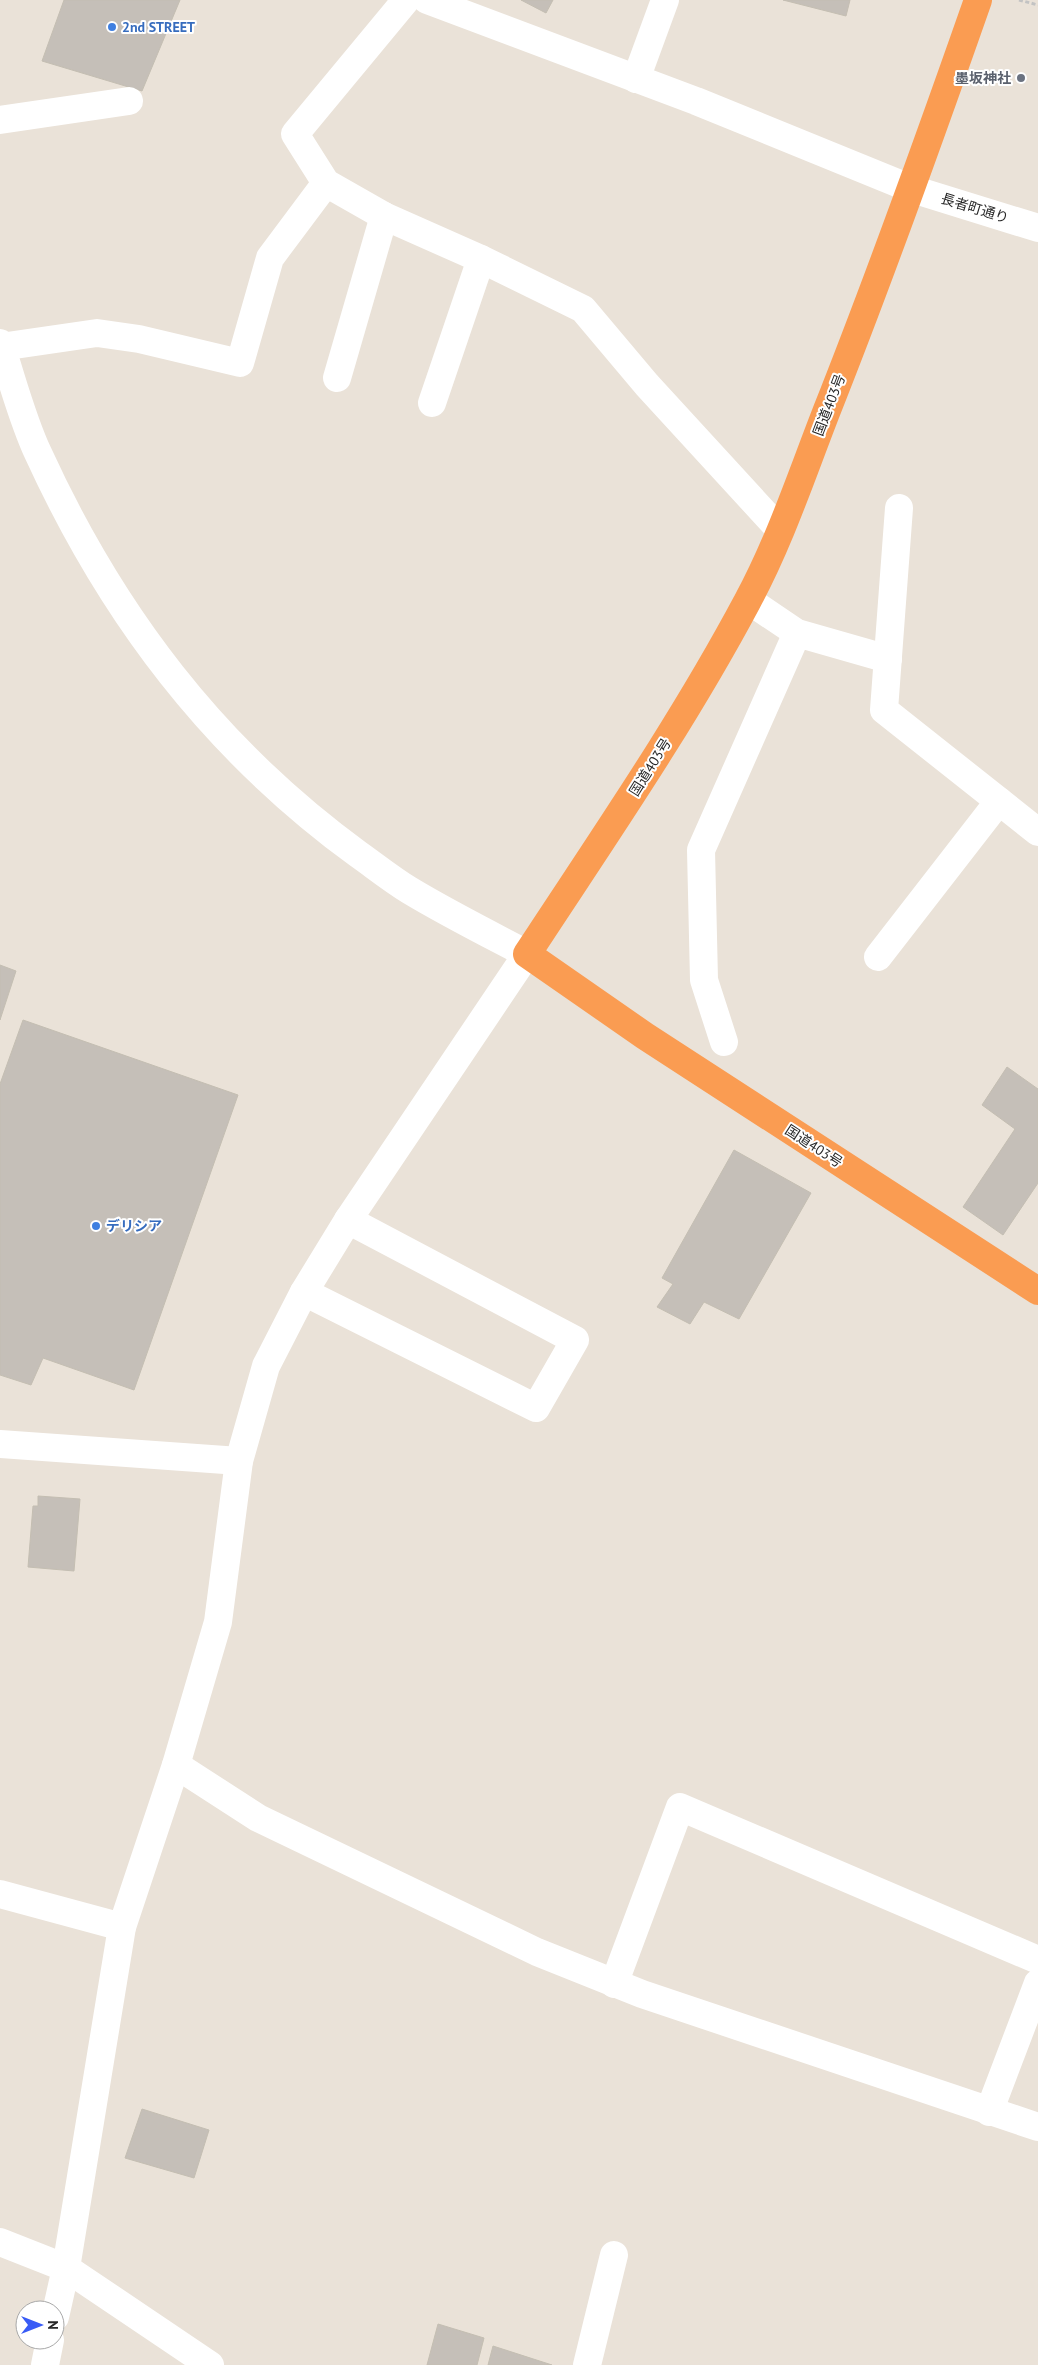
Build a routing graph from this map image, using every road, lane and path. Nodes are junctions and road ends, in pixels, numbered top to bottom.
1 (406, 0) edge
2 (427, 0) edge
3 (665, 0) edge
4 (978, 0) edge
5 (1019, 0) edge
6 (1038, 5) edge
7 (636, 79) junction
8 (129, 101) dead end
9 (0, 120) edge
10 (326, 183) junction
11 (912, 189) junction
12 (384, 216) junction
13 (1038, 228) edge
14 (481, 259) junction
15 (1, 345) edge
16 (337, 378) dead end
17 (432, 403) dead end
18 (898, 508) dead end
19 (780, 530) junction
20 (748, 600) junction
21 (797, 633) junction
22 (888, 659) junction
23 (999, 801) junction
24 (1038, 832) edge
25 (526, 954) junction
26 (878, 957) dead end
27 (724, 1042) dead end
28 (348, 1220) junction
29 (1038, 1291) edge
30 (304, 1292) junction
31 (0, 1444) edge
32 (239, 1461) junction
33 (176, 1765) junction
34 (0, 1894) edge
35 (122, 1926) junction
36 (1038, 1960) edge
37 (1038, 1983) edge
38 (614, 1984) junction
39 (989, 2112) junction
40 (1038, 2127) edge
41 (0, 2242) edge
42 (614, 2255) dead end
43 (66, 2268) junction
44 (59, 2300) edge
45 (210, 2365) edge
46 (587, 2365) edge

1 - 10 street
2 - 7 street, 長者町通り
3 - 7 street
4 - 11 highway, 国道403号
5 - 6 path
7 - 11 street, 長者町通り
8 - 9 street
10 - 12 street
10 - 15 street
11 - 13 street, 長者町通り
11 - 19 highway, 国道403号
12 - 14 street
12 - 16 street
14 - 17 street
14 - 19 street
15 - 25 street
18 - 22 street
19 - 20 highway, 国道403号
20 - 21 street
20 - 25 highway, 国道403号
21 - 22 street
21 - 27 street
22 - 23 street
23 - 24 street
23 - 26 street
25 - 28 street
25 - 29 highway, 国道403号
28 - 30 street
28 - 30 street
30 - 32 street
31 - 32 street
32 - 33 street
33 - 35 street
33 - 38 street
34 - 35 street
35 - 43 street
36 - 38 street
37 - 39 street
38 - 39 street
39 - 40 street
41 - 43 street
42 - 46 street
43 - 44 street
43 - 45 street

